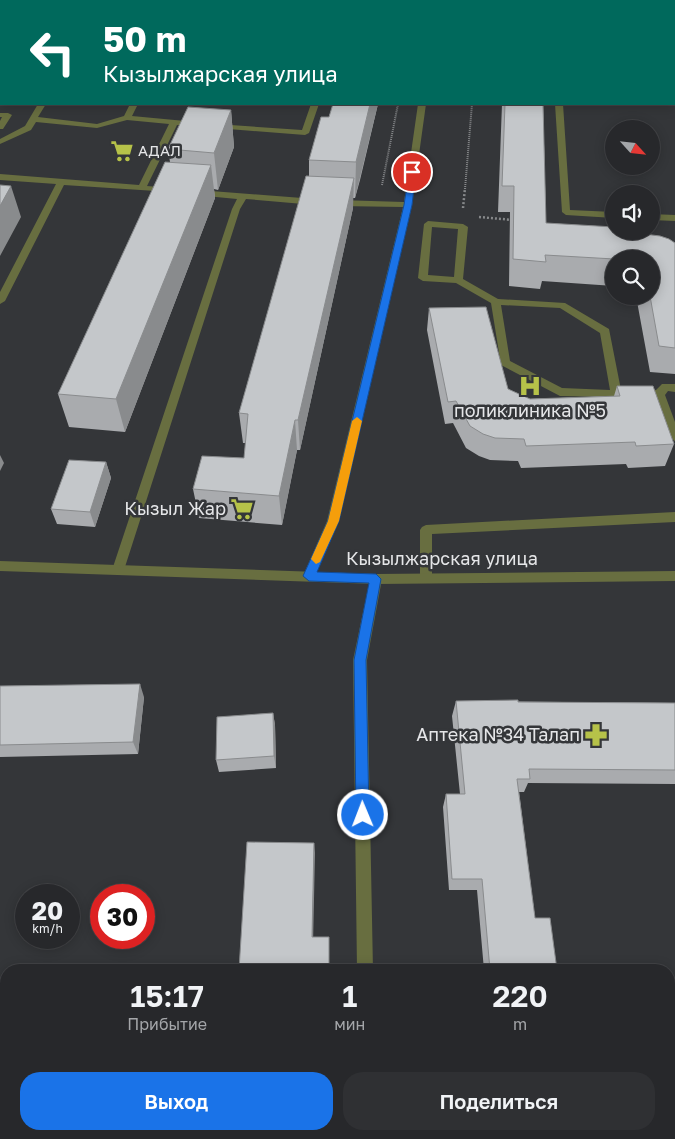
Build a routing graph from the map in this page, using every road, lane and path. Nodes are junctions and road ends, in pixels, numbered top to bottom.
1 (41, 105) edge
2 (134, 105) edge
3 (315, 105) edge
4 (398, 105) edge
5 (422, 105) edge
6 (472, 105) edge
7 (559, 105) edge
8 (0, 115) edge
9 (127, 118) junction
10 (33, 119) junction
11 (174, 122) junction
12 (0, 127) edge
13 (0, 142) edge
14 (0, 177) edge
15 (61, 182) junction
16 (142, 188) junction
17 (380, 191) dead end
18 (243, 196) junction
19 (408, 205) junction
20 (605, 214) edge
21 (462, 216) dead end
22 (472, 217) dead end
23 (660, 217) edge
24 (675, 218) edge
25 (519, 220) edge
26 (458, 280) junction
27 (0, 300) edge
28 (496, 302) junction
29 (675, 388) edge
30 (616, 394) junction
31 (659, 394) junction
32 (675, 437) edge
33 (675, 517) edge
34 (0, 566) edge
35 (118, 570) junction
36 (309, 576) junction
37 (675, 576) edge
38 (426, 578) junction
39 (376, 579) junction
40 (365, 964) edge

1 - 10 street
2 - 9 street
3 - 11 street
4 - 17 path
5 - 19 street
6 - 21 path
7 - 20 street
8 - 12 street
9 - 10 street
9 - 11 street
10 - 13 street
11 - 16 street
14 - 15 street
15 - 16 street
15 - 27 street
16 - 18 street
18 - 19 street
18 - 35 street
19 - 36 street
22 - 25 path
23 - 24 street
26 - 26 street
26 - 28 street
28 - 30 street
28 - 30 street
29 - 31 street
30 - 31 street
31 - 32 street
33 - 38 street
34 - 35 street, Кызылжарская улица
35 - 36 street, Кызылжарская улица
36 - 39 street, Кызылжарская улица
37 - 38 street, Кызылжарская улица
38 - 39 street, Кызылжарская улица
39 - 40 street

